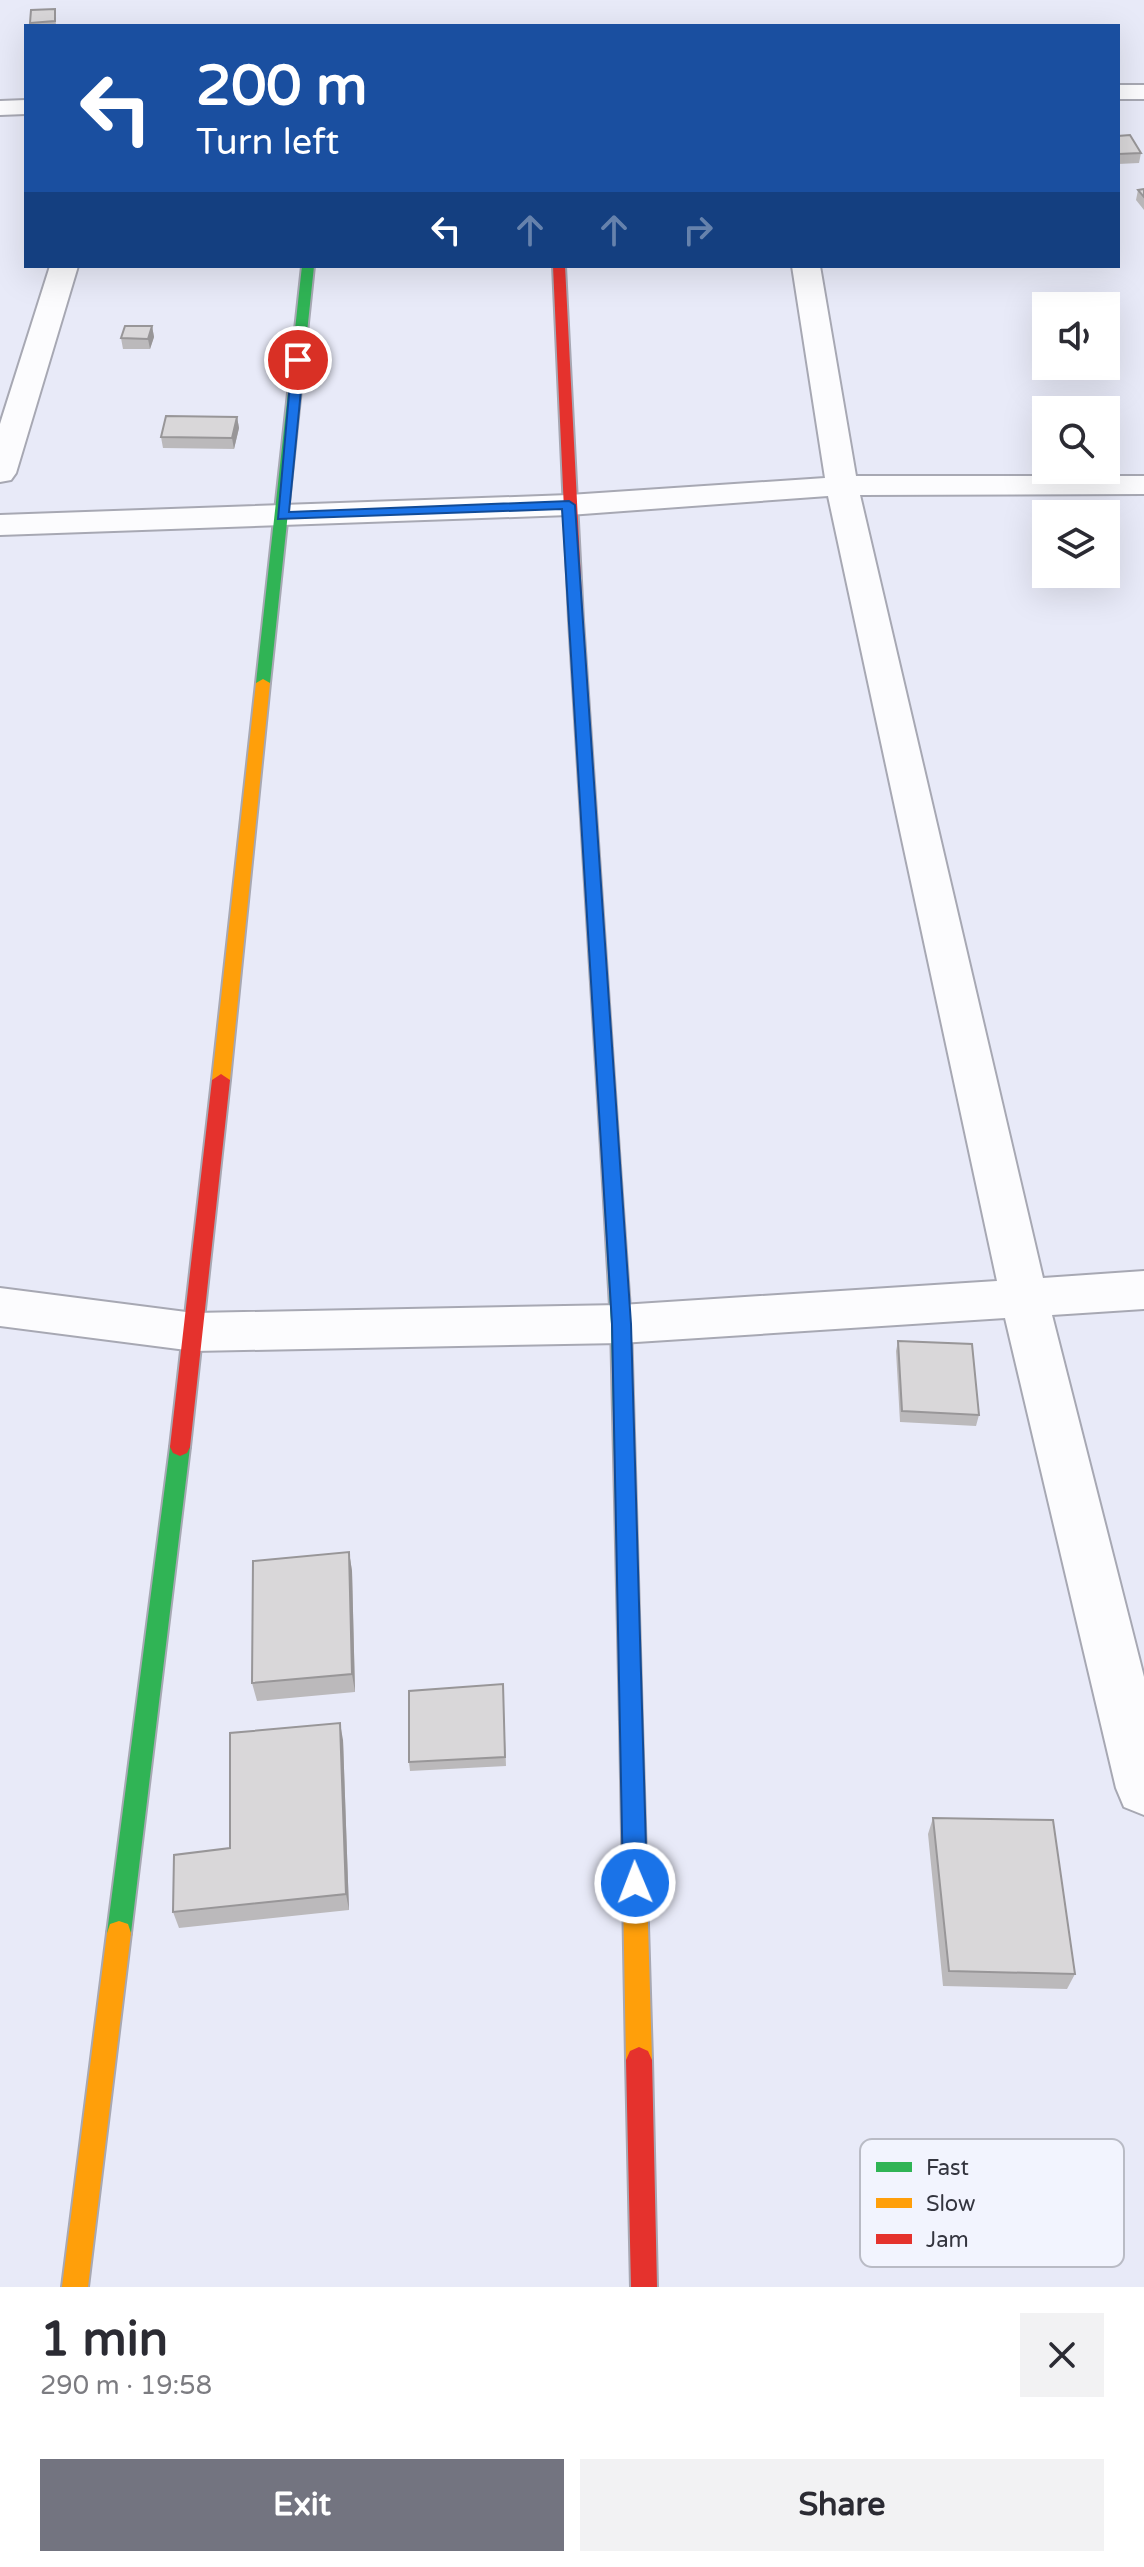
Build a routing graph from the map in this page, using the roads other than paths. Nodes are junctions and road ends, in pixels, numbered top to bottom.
1 (1120, 92) edge
2 (1144, 92) edge
3 (24, 107) edge
4 (0, 108) edge
5 (63, 268) edge
6 (308, 268) edge
7 (559, 268) edge
8 (806, 268) edge
9 (0, 473) edge
10 (1144, 485) edge
11 (842, 486) junction
12 (569, 505) junction
13 (282, 516) junction
14 (0, 525) edge
15 (1144, 1290) edge
16 (1024, 1297) junction
17 (0, 1307) edge
18 (621, 1324) junction
19 (194, 1332) junction
20 (1144, 1788) edge
21 (75, 2287) edge
22 (644, 2287) edge

1 - 2 street
3 - 4 street
5 - 9 street
6 - 13 street
7 - 12 street
8 - 11 street
10 - 11 street
11 - 12 street
11 - 16 street
12 - 13 street
12 - 18 street
13 - 14 street
13 - 19 street
15 - 16 street
16 - 18 street
16 - 20 street
17 - 19 street
18 - 19 street
18 - 22 street
19 - 21 street

